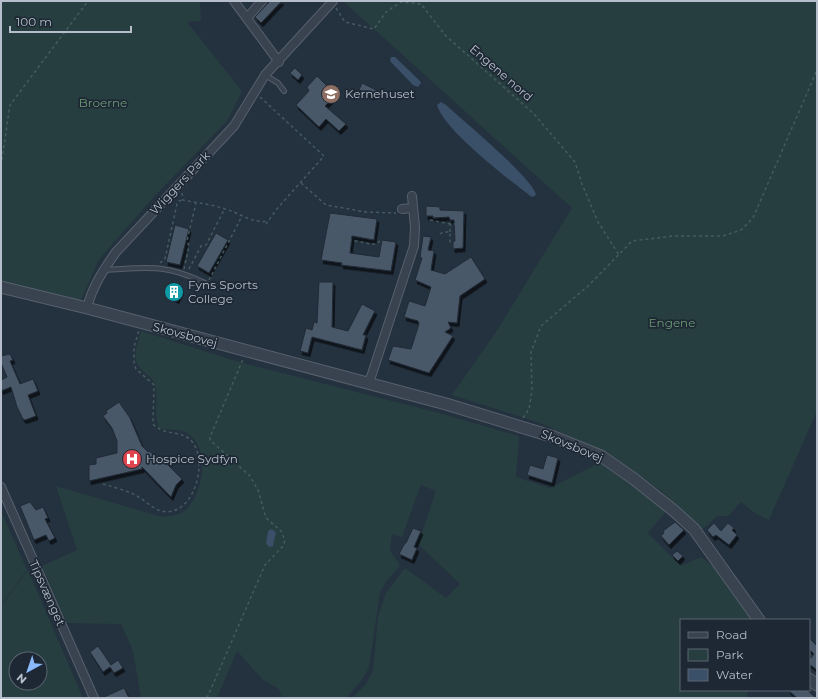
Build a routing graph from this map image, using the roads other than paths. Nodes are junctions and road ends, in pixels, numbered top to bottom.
1 (234, 1) edge
2 (262, 1) edge
3 (333, 2) edge
4 (247, 18) junction
5 (279, 62) junction
6 (265, 75) junction
7 (284, 91) dead end
8 (412, 196) dead end
9 (413, 208) junction
10 (402, 209) road end
11 (103, 270) junction
12 (205, 283) road end
13 (1, 287) edge
14 (87, 308) junction
15 (369, 383) junction
16 (1, 487) edge
17 (758, 619) edge
18 (94, 698) edge

1 - 4 street
2 - 4 street
3 - 5 street, Wiggers Park
4 - 5 street
5 - 6 street, Wiggers Park
6 - 7 lane
6 - 11 street, Wiggers Park
8 - 9 street
9 - 10 street
9 - 15 street
11 - 12 lane
11 - 14 street, Wiggers Park
13 - 14 street, Skovsbovej
14 - 15 street, Skovsbovej
15 - 17 street, Skovsbovej
16 - 18 street, Tipsvænget

